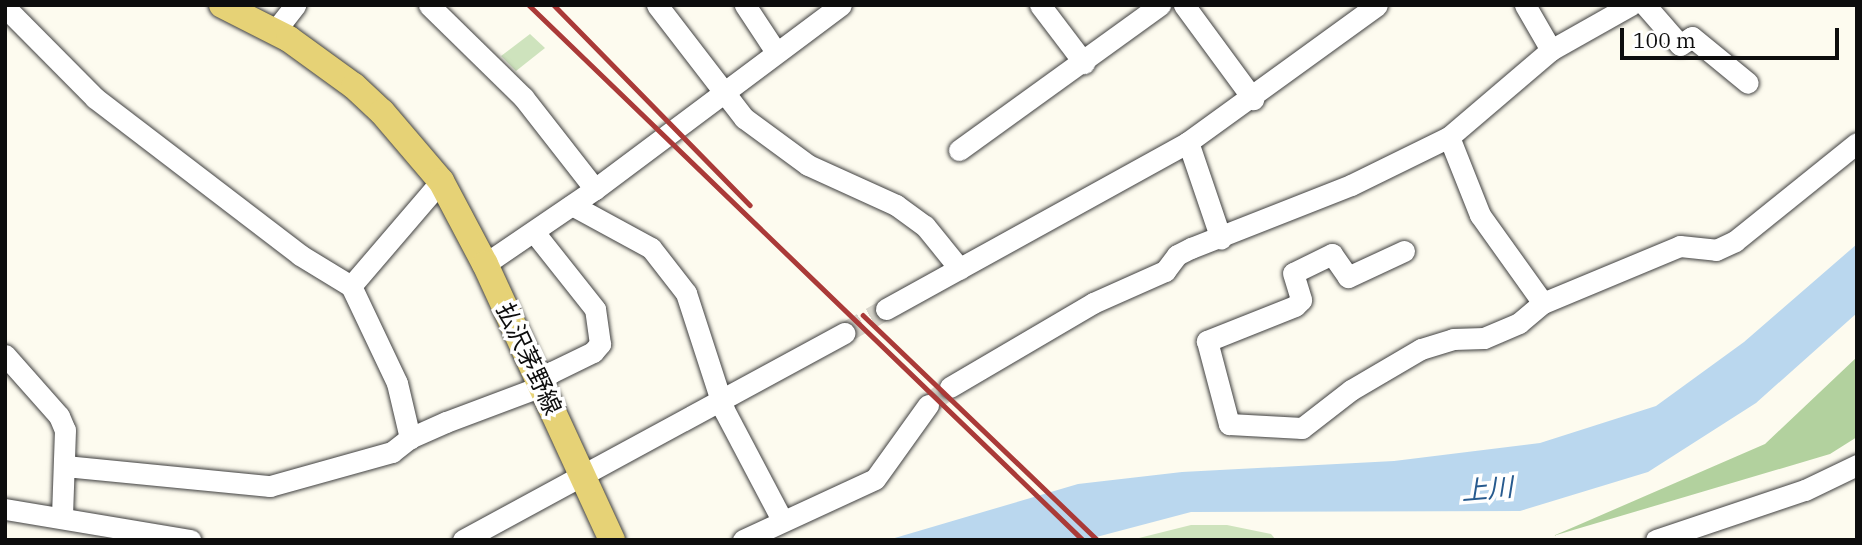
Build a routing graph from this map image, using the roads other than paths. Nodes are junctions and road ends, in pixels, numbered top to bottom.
1 (222, 5) edge
2 (295, 5) edge
3 (429, 5) edge
4 (657, 5) edge
5 (745, 5) edge
6 (841, 5) edge
7 (1040, 5) edge
8 (1160, 5) edge
9 (1184, 5) edge
10 (1377, 5) edge
11 (1525, 5) edge
12 (1631, 5) edge
13 (1644, 5) edge
14 (5, 7) edge
15 (275, 31) junction
16 (1551, 50) junction
17 (776, 52) junction
18 (1084, 64) junction
19 (1748, 83) dead end
20 (722, 93) junction
21 (1253, 99) junction
22 (1450, 137) junction
23 (1188, 142) junction
24 (1857, 143) edge
25 (959, 150) dead end
26 (441, 181) junction
27 (595, 189) junction
28 (572, 205) junction
29 (534, 232) junction
30 (1221, 239) junction
31 (1404, 251) dead end
32 (485, 264) junction
33 (960, 269) junction
34 (351, 286) junction
35 (1543, 303) junction
36 (886, 309) tunnel mouth
37 (844, 333) tunnel mouth
38 (5, 355) edge
39 (539, 383) junction
40 (950, 387) tunnel mouth
41 (720, 398) junction
42 (928, 405) tunnel mouth
43 (410, 438) junction
44 (1857, 465) edge
45 (65, 466) junction
46 (584, 476) junction
47 (5, 509) edge
48 (62, 519) junction
49 (782, 520) junction
50 (190, 540) edge
51 (463, 540) edge
52 (612, 540) edge
53 (743, 540) edge
54 (1656, 540) edge

1 - 15 main road
2 - 15 street
3 - 27 street
4 - 20 street
5 - 17 street
6 - 17 street
7 - 18 street
8 - 18 street
9 - 21 street
10 - 21 street
11 - 16 street
12 - 16 street
13 - 19 street
14 - 34 street
15 - 26 main road, 払沢茅野線
16 - 22 street
17 - 20 street
18 - 25 street
20 - 27 street
20 - 33 street
21 - 23 street
22 - 30 street
22 - 35 street
23 - 30 street
23 - 33 street
24 - 35 street
26 - 32 main road, 払沢茅野線
26 - 34 street
27 - 28 street
28 - 29 street
28 - 41 street
29 - 32 street
29 - 39 street
30 - 40 street
31 - 35 street
32 - 39 main road, 払沢茅野線
33 - 36 street
34 - 43 street
37 - 41 street
38 - 45 street
39 - 43 street
39 - 46 main road, 払沢茅野線
41 - 46 street
41 - 49 street
42 - 49 street
43 - 45 street
44 - 54 street
45 - 48 street
46 - 51 street
46 - 52 main road, 払沢茅野線
47 - 48 street
48 - 50 street
49 - 53 street

